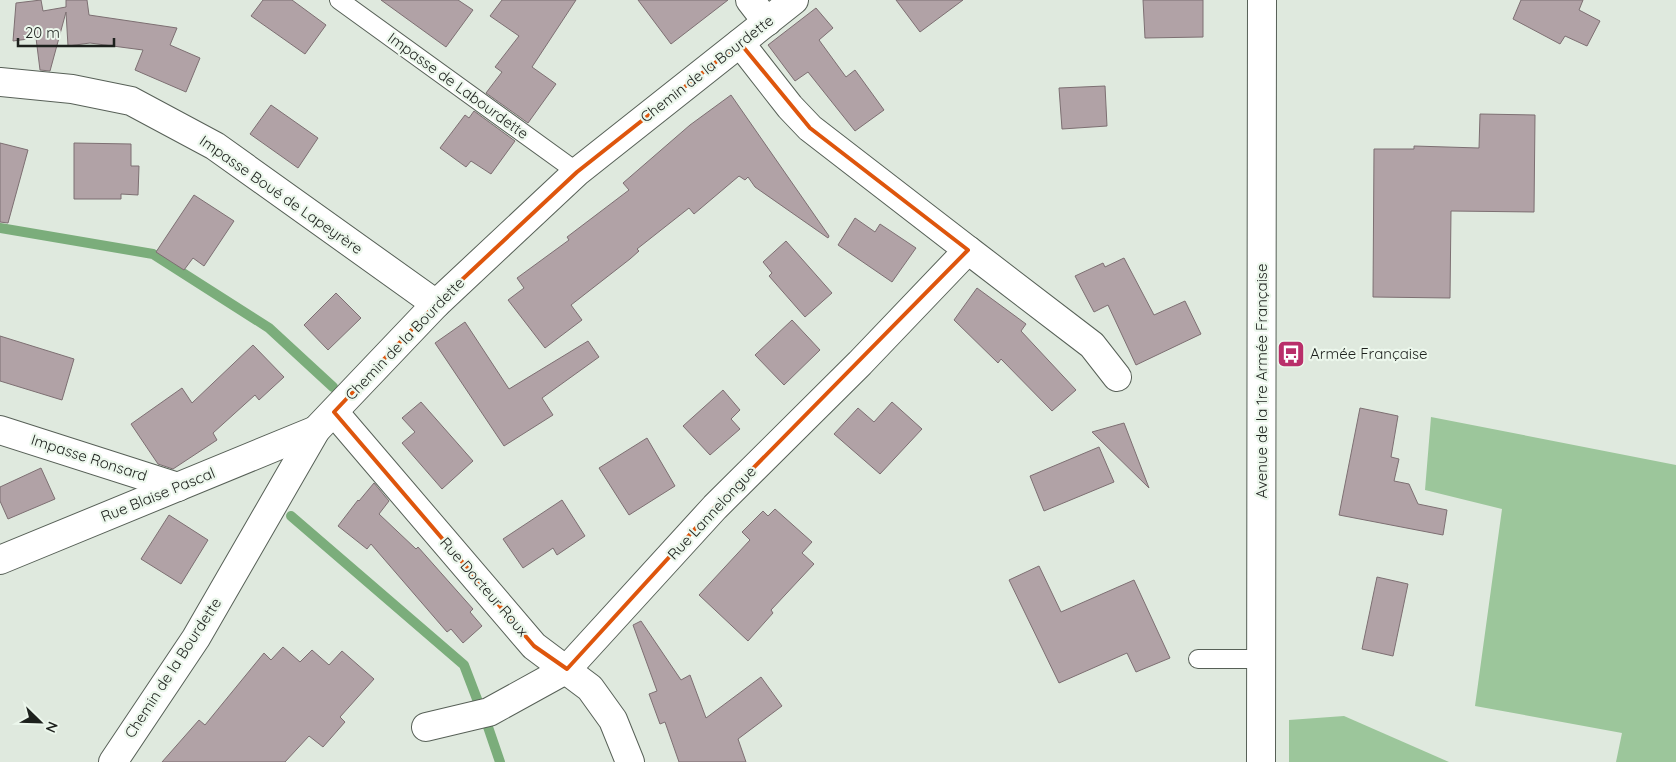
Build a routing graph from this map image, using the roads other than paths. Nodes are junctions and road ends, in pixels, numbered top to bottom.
1 (339, 0) edge
2 (750, 0) edge
3 (794, 0) edge
4 (1262, 0) edge
5 (767, 22) junction
6 (740, 43) junction
7 (0, 82) edge
8 (577, 172) junction
9 (968, 250) junction
10 (436, 304) junction
11 (1118, 377) dead end
12 (325, 421) junction
13 (0, 430) edge
14 (178, 486) junction
15 (0, 560) edge
16 (1198, 659) dead end
17 (1262, 659) junction
18 (567, 669) junction
19 (426, 727) dead end
20 (112, 762) edge
21 (630, 762) edge
22 (1261, 762) edge

1 - 8 lane, Impasse de Labourdette
2 - 5 street
3 - 5 street, Chemin de la Bourdette
4 - 17 street, Avenue de la 1re Armée Française
5 - 6 street, Chemin de la Bourdette
6 - 8 street, Chemin de la Bourdette
6 - 9 street
7 - 10 street, Impasse Boué de Lapeyrère
8 - 10 street, Chemin de la Bourdette
9 - 11 street
9 - 18 street, Rue Lannelongue
10 - 12 street, Chemin de la Bourdette
12 - 14 street, Rue Blaise Pascal
12 - 18 street, Rue Docteur Roux
12 - 20 street, Chemin de la Bourdette
13 - 14 street, Impasse Ronsard
14 - 15 street, Rue Blaise Pascal
16 - 17 lane
17 - 22 street, Avenue de la 1re Armée Française
18 - 19 street, Rue Lannelongue
18 - 21 street, Rue Docteur Roux

